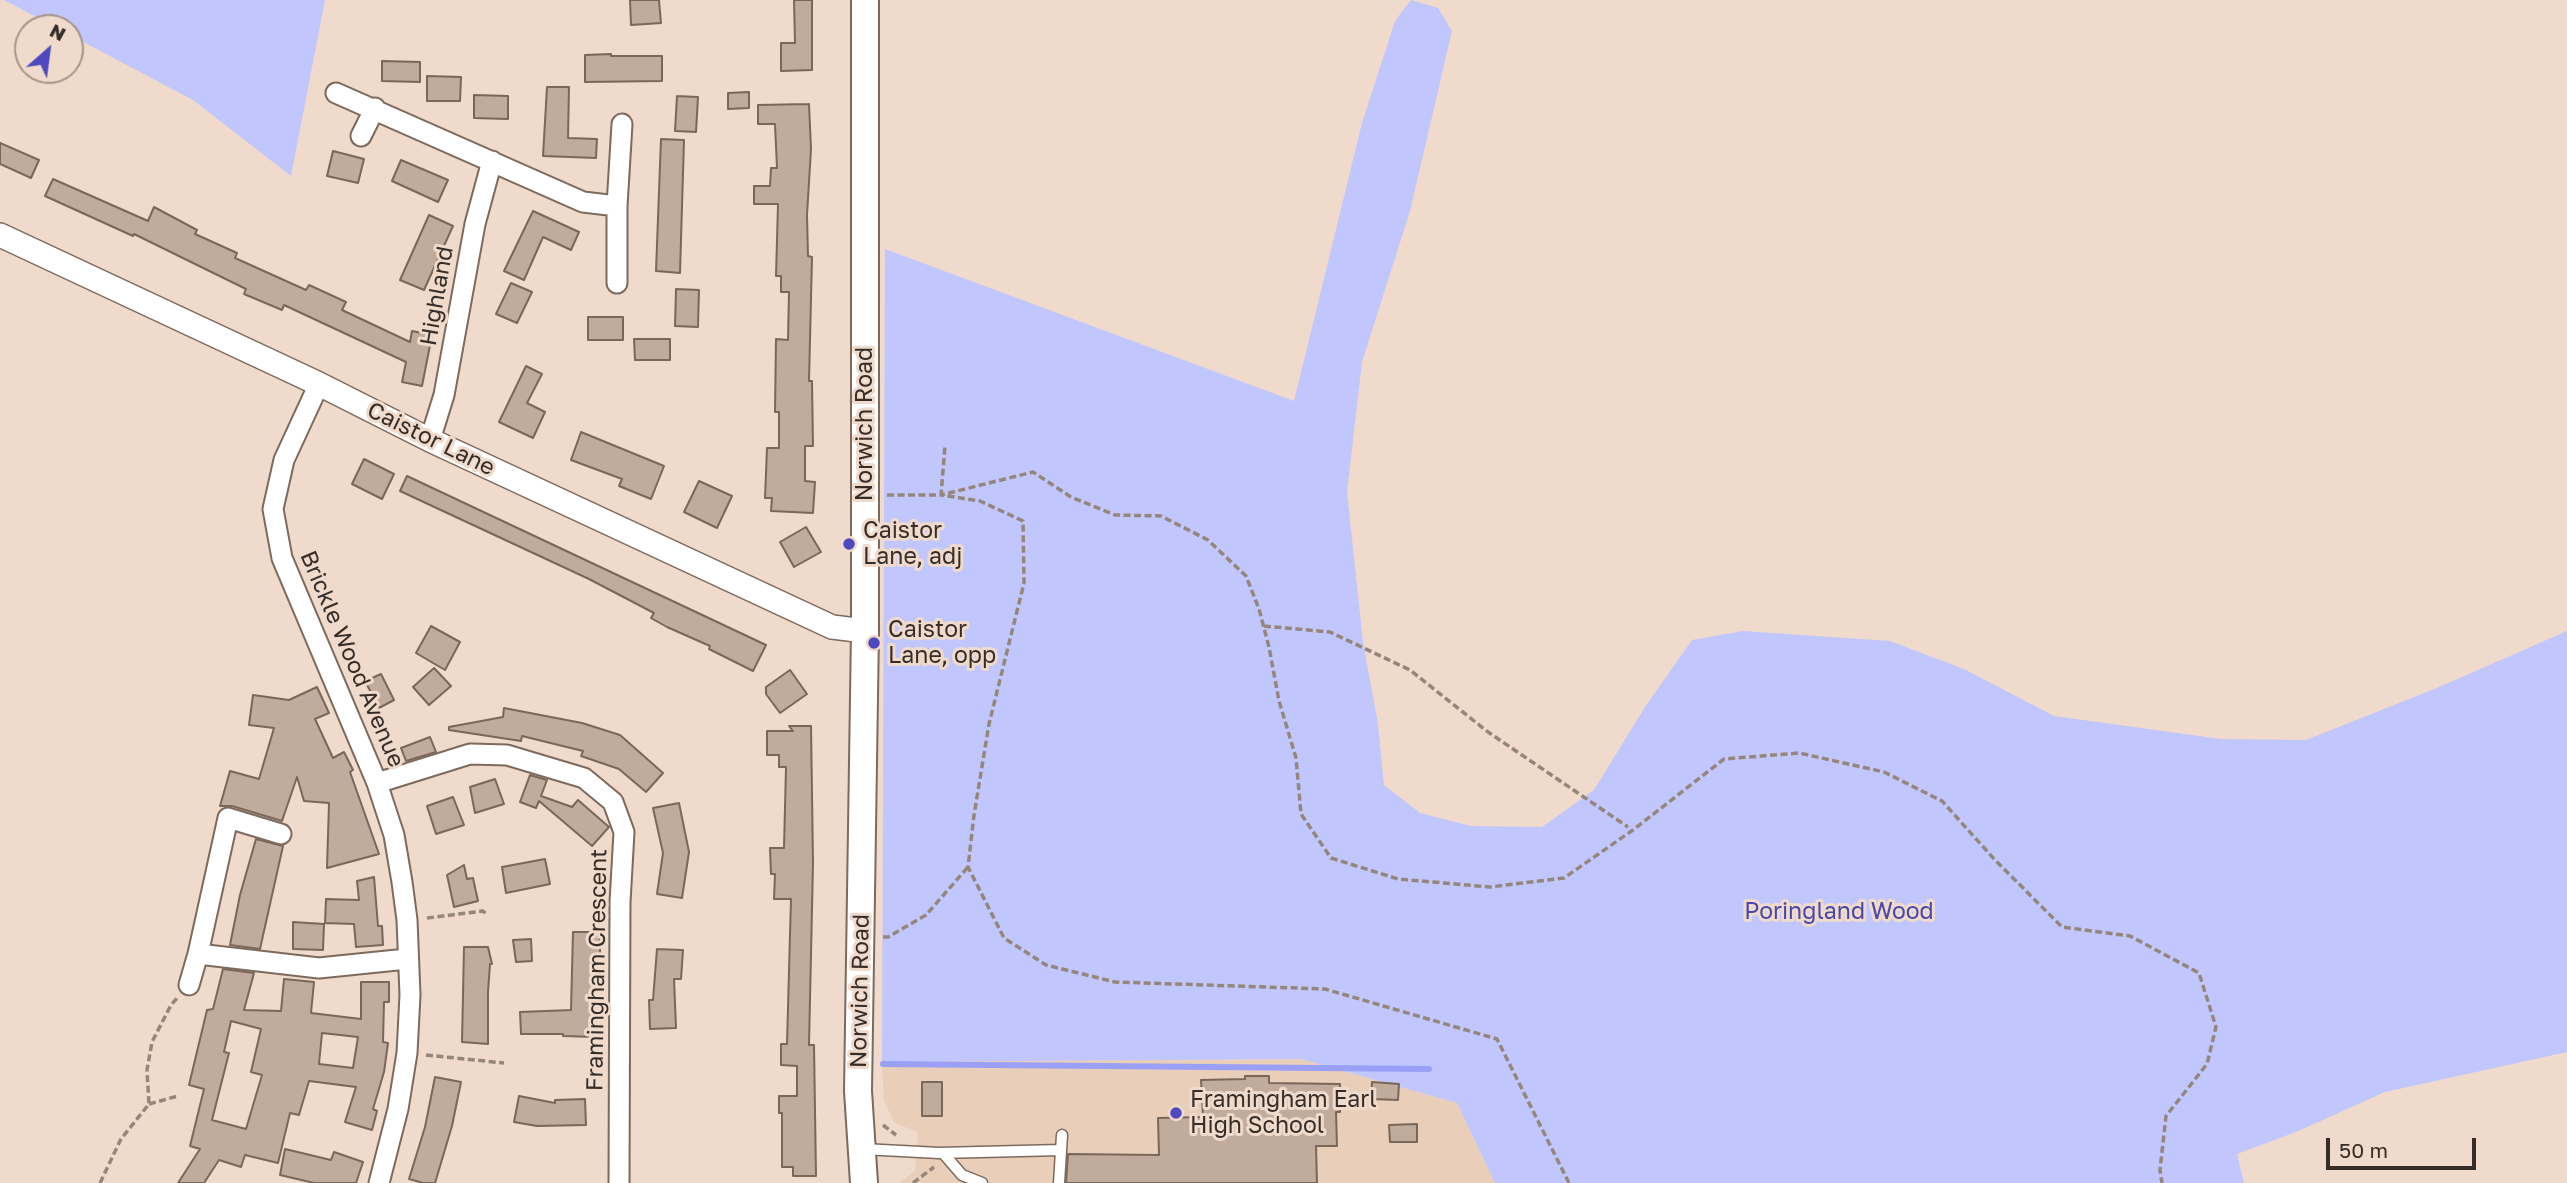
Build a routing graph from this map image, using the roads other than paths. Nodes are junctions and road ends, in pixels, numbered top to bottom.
1 (865, 0) edge
2 (336, 93) dead end
3 (375, 108) junction
4 (622, 124) dead end
5 (361, 136) dead end
6 (492, 160) junction
7 (617, 206) junction
8 (0, 235) edge
9 (617, 283) dead end
10 (319, 384) junction
11 (430, 440) junction
12 (865, 631) junction
13 (377, 783) junction
14 (281, 834) dead end
15 (198, 954) junction
16 (407, 959) junction
17 (189, 985) road end
18 (1062, 1135) dead end
19 (862, 1149) junction
20 (1061, 1150) junction
21 (943, 1153) junction
22 (379, 1183) edge
23 (619, 1183) edge
24 (864, 1183) edge
25 (982, 1183) edge
26 (1059, 1183) edge

1 - 12 main road, Norwich Road
2 - 3 street
3 - 5 street
3 - 6 street
4 - 7 street
6 - 7 street
6 - 11 street, Highland
7 - 9 street
8 - 10 street, Caistor Lane
10 - 11 street, Caistor Lane
10 - 13 street, Brickle Wood Avenue
11 - 12 street, Caistor Lane
12 - 19 main road, Norwich Road
13 - 16 street, Brickle Wood Avenue
13 - 23 street, Framingham Crescent
14 - 15 street
15 - 16 street
15 - 17 street
16 - 22 street, Brickle Wood Avenue
18 - 20 lane
19 - 21 lane
19 - 24 main road, Norwich Road
20 - 21 lane
20 - 26 lane
21 - 25 lane

